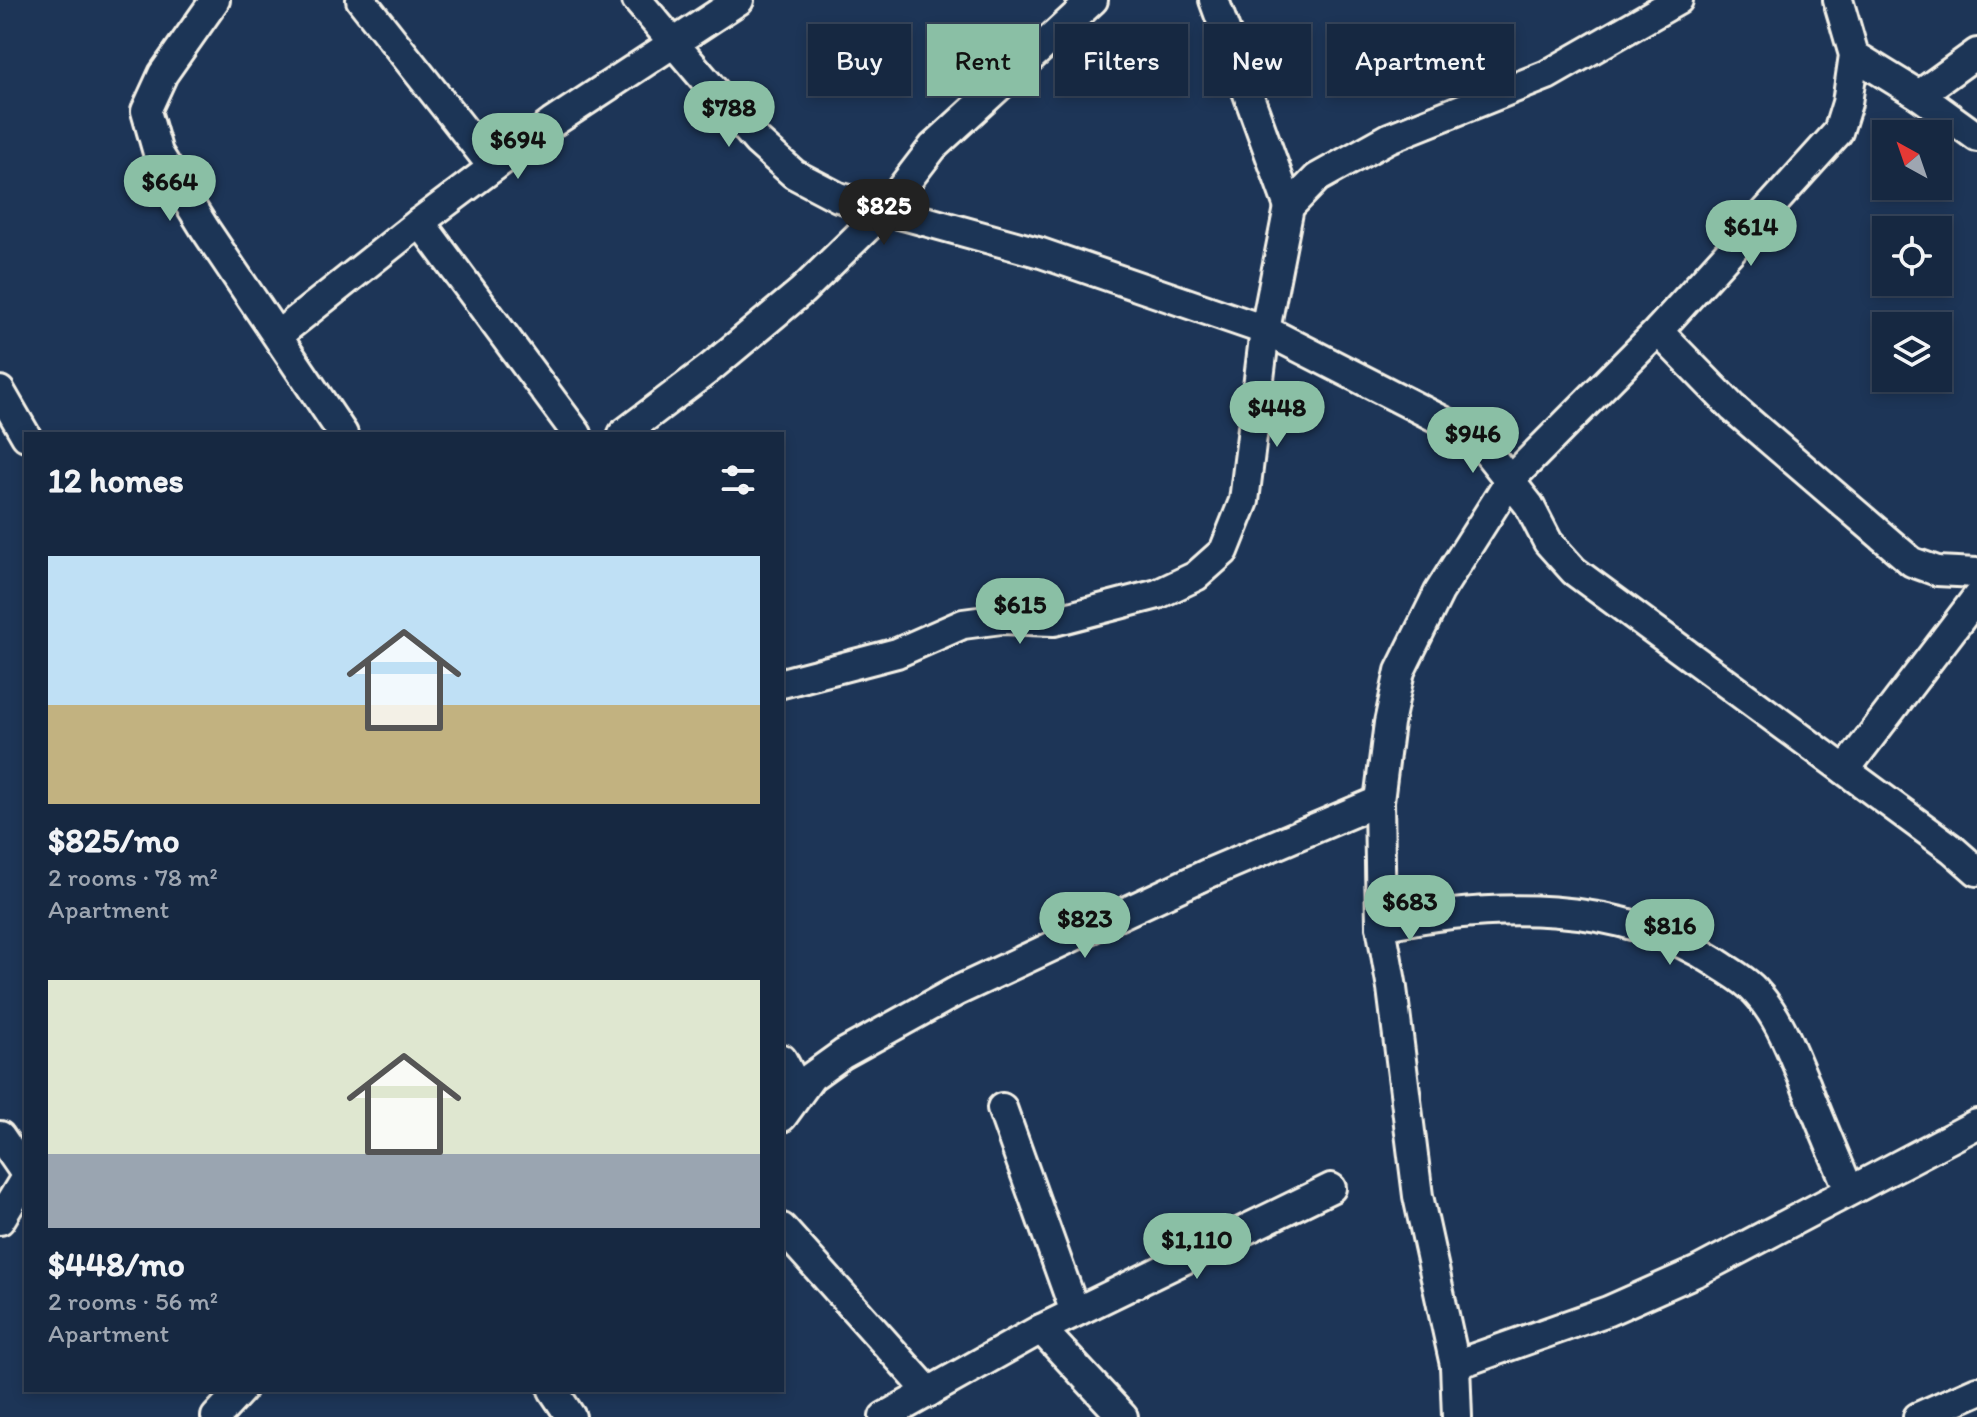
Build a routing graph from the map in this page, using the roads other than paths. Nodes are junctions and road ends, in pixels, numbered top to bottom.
1 (215, 0) edge
2 (361, 0) edge
3 (637, 0) edge
4 (739, 0) edge
5 (1093, 0) edge
6 (1214, 0) edge
7 (1678, 0) edge
8 (1838, 0) edge
9 (671, 43) junction
10 (1977, 53) edge
11 (1854, 55) junction
12 (1919, 95) junction
13 (1977, 137) edge
14 (493, 167) junction
15 (1289, 207) junction
16 (884, 211) junction
17 (420, 222) junction
18 (1265, 330) junction
19 (1658, 331) junction
20 (278, 335) junction
21 (0, 391) edge
22 (342, 432) edge
23 (576, 432) edge
24 (626, 432) edge
25 (24, 433) edge
26 (1510, 480) junction
27 (1977, 573) edge
28 (1977, 597) edge
29 (784, 682) edge
30 (1845, 770) junction
31 (1379, 801) junction
32 (1977, 871) edge
33 (1381, 926) junction
34 (784, 1063) edge
35 (799, 1091) junction
36 (1002, 1108) dead end
37 (784, 1114) edge
38 (1977, 1124) edge
39 (0, 1136) edge
40 (24, 1173) edge
41 (24, 1179) edge
42 (1331, 1188) dead end
43 (1849, 1190) junction
44 (0, 1220) edge
45 (784, 1230) edge
46 (1075, 1312) junction
47 (1041, 1329) junction
48 (1455, 1365) junction
49 (1977, 1391) edge
50 (239, 1392) edge
51 (554, 1392) edge
52 (929, 1392) junction
53 (216, 1417) edge
54 (571, 1417) edge
55 (884, 1417) edge
56 (1123, 1417) edge
57 (1457, 1417) edge
58 (1918, 1417) edge

1 - 20 street
2 - 14 street
3 - 9 street
4 - 9 street
5 - 16 street
6 - 15 street
7 - 15 street
8 - 11 street
9 - 14 street
9 - 16 street
10 - 12 street
11 - 12 street
11 - 19 street
12 - 13 street
14 - 17 street
15 - 18 street
16 - 18 street
16 - 24 street
17 - 20 street
17 - 23 street
18 - 26 street
18 - 29 street
19 - 26 street
19 - 27 street
20 - 22 street
21 - 25 street
26 - 30 street
26 - 31 street
28 - 30 street
30 - 32 street
31 - 33 street
31 - 35 street
33 - 43 street
33 - 48 street
34 - 35 street
35 - 37 street
36 - 46 street
38 - 43 street
39 - 40 street
41 - 44 street
42 - 46 street
43 - 48 street
45 - 52 street
46 - 47 street
47 - 52 street
47 - 56 street
48 - 57 street
49 - 58 street
50 - 53 street
51 - 54 street
52 - 55 street

